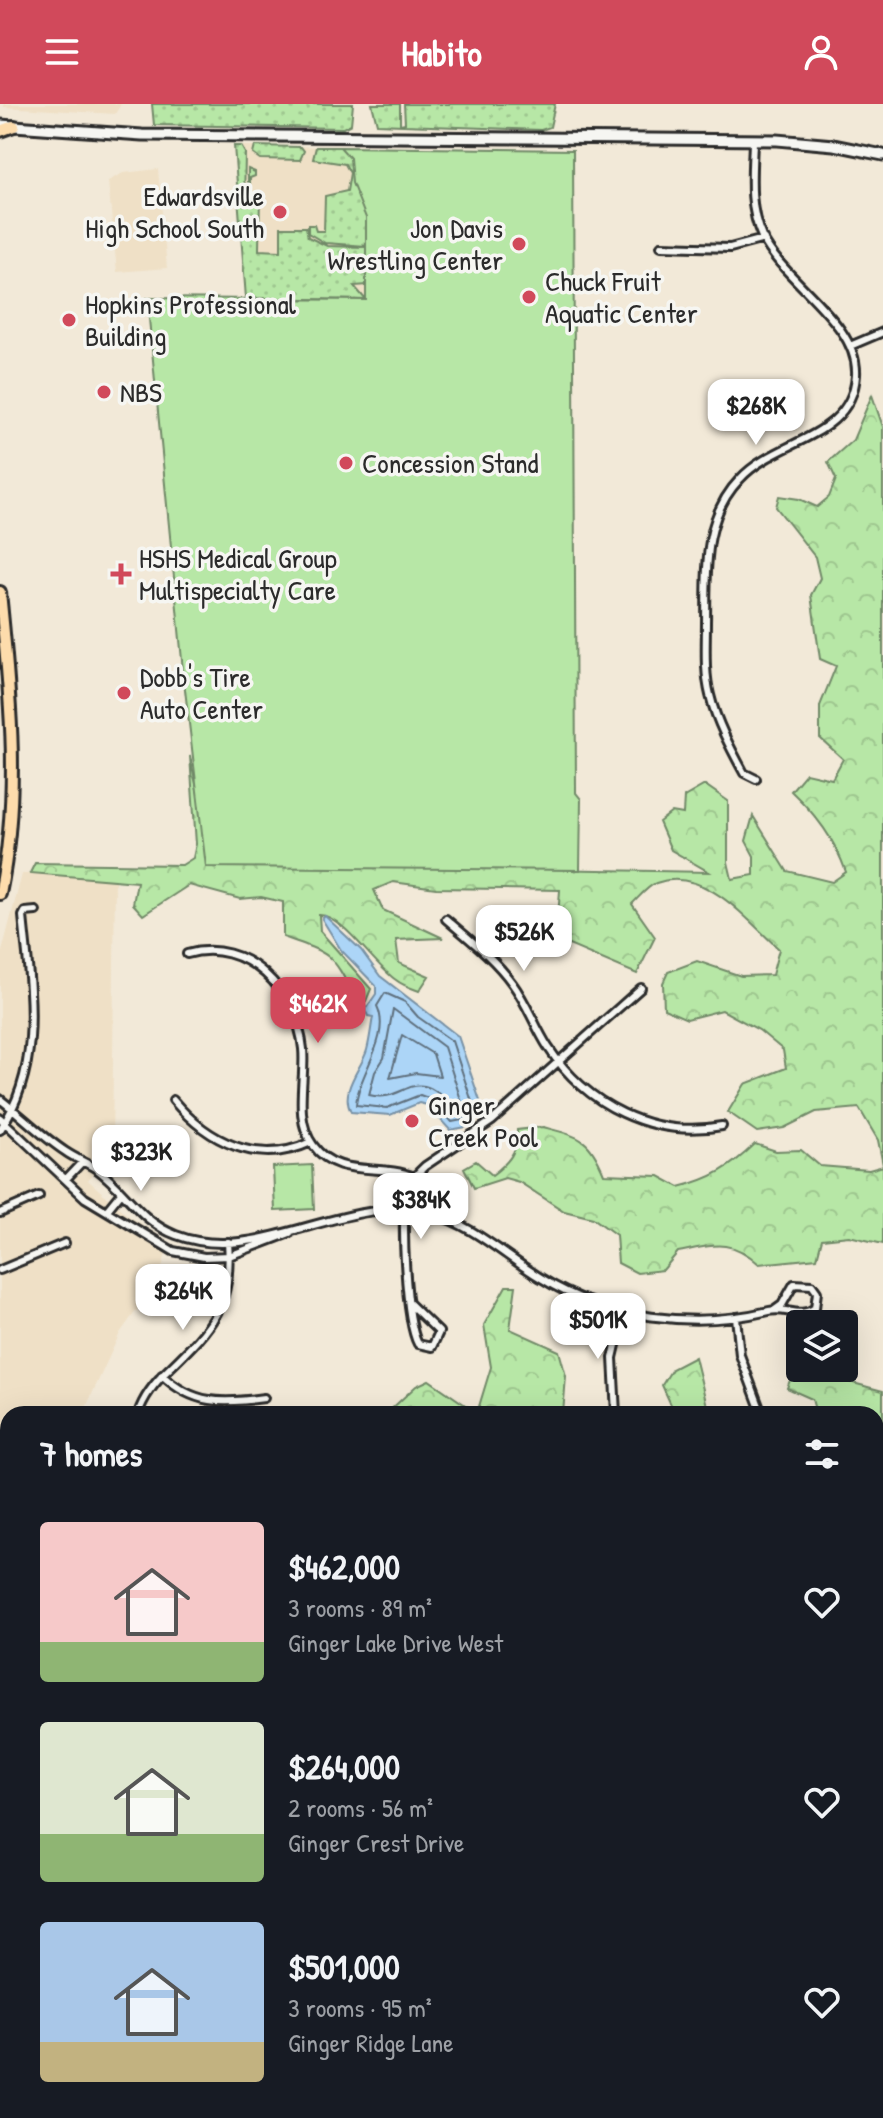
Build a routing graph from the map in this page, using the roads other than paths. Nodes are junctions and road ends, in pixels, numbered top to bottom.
1 (14, 126) joint
2 (0, 128) edge
3 (753, 141) junction
4 (883, 155) edge
5 (764, 239) junction
6 (661, 246) dead end
7 (883, 332) edge
8 (850, 346) junction
9 (0, 592) edge
10 (2, 641) edge
11 (756, 779) dead end
12 (3, 863) edge
13 (0, 894) edge
14 (36, 911) dead end
15 (446, 919) dead end
16 (187, 954) dead end
17 (641, 988) dead end
18 (559, 1063) junction
19 (0, 1099) edge
20 (173, 1100) dead end
21 (13, 1109) junction
22 (3, 1120) edge
23 (722, 1126) dead end
24 (0, 1130) edge
25 (311, 1142) junction
26 (82, 1162) junction
27 (414, 1177) junction
28 (66, 1179) junction
29 (120, 1194) junction
30 (39, 1196) dead end
31 (107, 1210) junction
32 (405, 1211) junction
33 (0, 1213) edge
34 (303, 1226) junction
35 (228, 1242) junction
36 (65, 1243) dead end
37 (229, 1256) junction
38 (0, 1270) edge
39 (409, 1303) junction
40 (775, 1310) junction
41 (624, 1311) junction
42 (736, 1317) junction
43 (162, 1375) junction
44 (264, 1398) dead end
45 (142, 1406) edge
46 (616, 1406) edge
47 (759, 1406) edge

1 - 2 main road
1 - 3 street
3 - 4 street
3 - 5 street
5 - 6 street
5 - 8 street
7 - 8 street
8 - 11 street
9 - 10 main road
10 - 12 main road
12 - 13 main road
14 - 21 street
15 - 18 street
16 - 25 street
17 - 18 street
18 - 23 street
18 - 27 street
19 - 21 street
20 - 25 street
21 - 22 street
21 - 26 street
22 - 24 street
22 - 28 street
25 - 27 street
26 - 28 street
26 - 29 street
27 - 32 street
28 - 31 street
29 - 31 street
29 - 35 street
30 - 33 street
31 - 37 street
32 - 34 street
32 - 39 street
32 - 41 street
34 - 35 street
34 - 37 street
35 - 37 street
36 - 38 street
37 - 43 street
39 - 39 street
40 - 40 street
40 - 42 street
41 - 42 street
41 - 46 street
42 - 47 street
43 - 44 street
43 - 45 street

